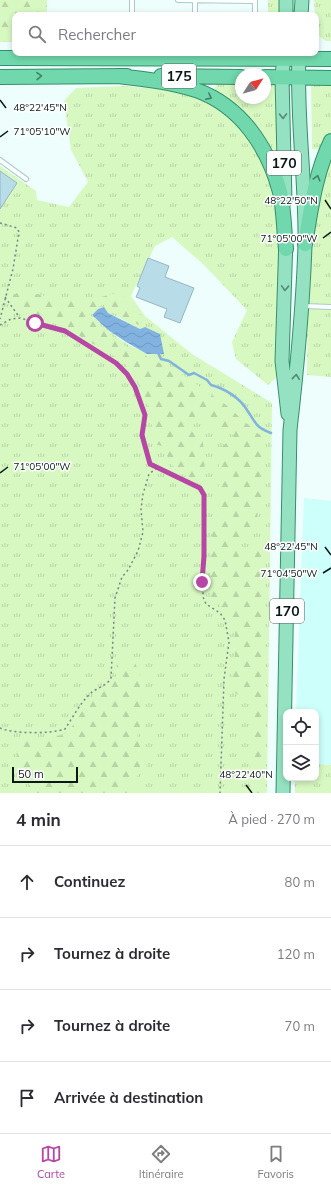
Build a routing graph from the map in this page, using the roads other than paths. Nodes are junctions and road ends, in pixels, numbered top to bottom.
1 (132, 0) edge
2 (178, 0) edge
3 (195, 0) edge
4 (286, 0) edge
5 (302, 0) edge
6 (255, 1) edge
7 (132, 12) edge
8 (195, 12) edge
9 (255, 12) edge
10 (286, 12) edge
11 (301, 12) edge
12 (64, 56) edge
13 (284, 56) edge
14 (299, 56) edge
15 (0, 58) edge
16 (331, 59) edge
17 (118, 76) junction
18 (235, 76) edge
19 (0, 77) edge
20 (271, 77) edge
21 (282, 77) junction
22 (331, 78) edge
23 (299, 79) junction
24 (331, 142) edge
25 (0, 160) edge
26 (26, 179) dead end
27 (305, 244) junction
28 (286, 249) junction
29 (301, 306) junction
30 (331, 307) edge
31 (290, 430) junction
32 (283, 793) edge

1 - 7 lane
2 - 3 lane
3 - 6 lane
3 - 8 lane
4 - 10 main road
5 - 11 main road
6 - 9 lane
12 - 13 highway, 175
12 - 15 highway, 175
13 - 14 highway, 175
13 - 21 main road, 170
14 - 16 highway, 175
14 - 23 main road, 170
17 - 18 highway, 175
19 -> 17 highway, 175
17 -> 28 highway
20 - 21 highway
21 - 23 highway
21 -> 28 main road, 170
22 - 23 highway
23 - 27 main road, 170
27 -> 24 highway
25 - 26 lane
27 - 29 main road, 170
28 -> 31 main road, 170
29 - 30 lane
31 -> 29 main road, 170
31 - 32 main road, 170

